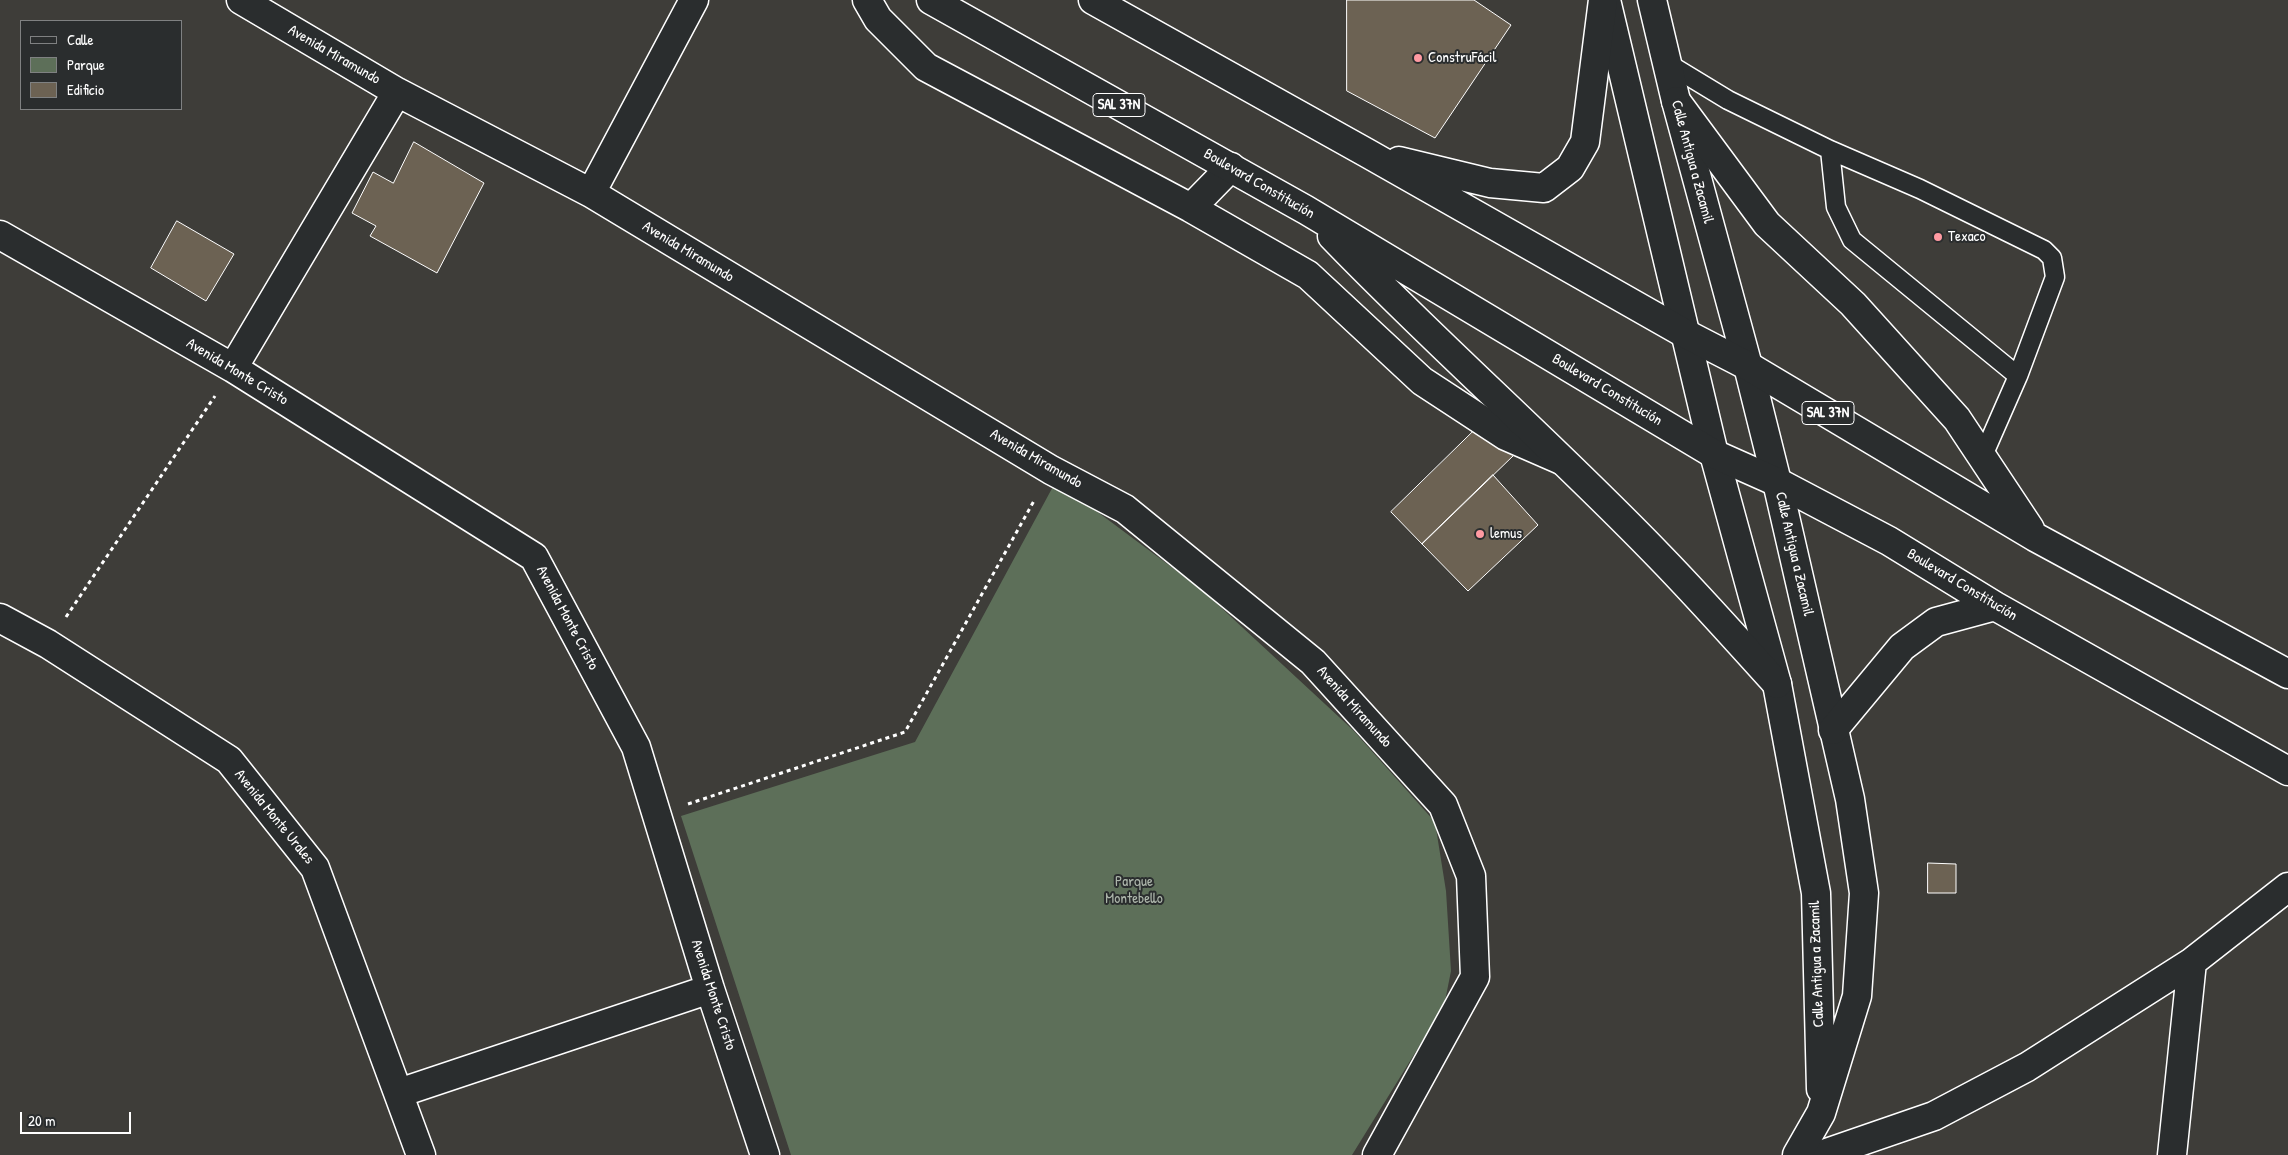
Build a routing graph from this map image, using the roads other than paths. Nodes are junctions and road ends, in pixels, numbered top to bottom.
1 (241, 0) edge
2 (694, 0) edge
3 (867, 0) edge
4 (931, 0) edge
5 (1093, 0) edge
6 (1604, 0) edge
7 (1652, 0) edge
8 (1667, 63) junction
9 (397, 92) junction
10 (1676, 101) junction
11 (1830, 150) junction
12 (1367, 153) junction
13 (1230, 168) junction
14 (591, 193) junction
15 (1191, 208) junction
16 (1306, 210) junction
17 (0, 235) edge
18 (1684, 333) junction
19 (1748, 366) junction
20 (233, 368) junction
21 (2018, 376) junction
22 (1714, 454) junction
23 (1982, 458) junction
24 (1564, 462) junction
25 (1777, 482) junction
26 (2035, 537) junction
27 (1994, 606) junction
28 (0, 618) edge
29 (2288, 674) edge
30 (1777, 684) junction
31 (1833, 730) junction
32 (2288, 771) edge
33 (2288, 887) edge
34 (2192, 962) junction
35 (710, 989) junction
36 (399, 1093) junction
37 (1821, 1113) junction
38 (421, 1155) edge
39 (765, 1155) edge
40 (1377, 1155) edge
41 (1797, 1155) edge
42 (1822, 1155) edge
43 (2172, 1155) edge

1 - 9 main road, Avenida Miramundo
2 - 14 main road
3 - 15 main road
4 - 13 main road, Boulevard Constitución / SAL 37N
5 - 12 main road, SAL 37N
6 - 12 main road
6 - 18 main road, Calle Antigua a Zacamil
7 - 8 main road, Calle Antigua a Zacamil
8 - 10 main road, Calle Antigua a Zacamil
8 - 11 lane
9 - 14 main road, Avenida Miramundo
9 - 20 main road
10 - 19 main road, Calle Antigua a Zacamil
10 - 23 main road
11 - 21 lane
11 - 21 lane
12 - 18 main road, SAL 37N
13 - 15 main road
13 - 16 main road, Boulevard Constitución / SAL 37N
14 - 40 main road, Avenida Miramundo
15 - 24 main road
16 - 22 main road, Boulevard Constitución / SAL 37N
16 - 24 main road
17 - 20 main road, Avenida Monte Cristo
18 - 19 main road, SAL 37N
18 - 22 main road, Calle Antigua a Zacamil
19 - 25 main road, Calle Antigua a Zacamil
19 - 26 main road, SAL 37N
20 - 35 main road, Avenida Monte Cristo
21 - 23 lane
22 - 25 main road, Boulevard Constitución
22 - 30 main road, Calle Antigua a Zacamil
23 - 26 main road
24 - 30 main road
25 - 27 main road, Boulevard Constitución
25 - 31 main road, Calle Antigua a Zacamil
26 - 29 main road, SAL 37N
27 - 31 main road
27 - 32 main road, Boulevard Constitución
28 - 36 main road, Avenida Monte Urales
30 - 37 main road, Calle Antigua a Zacamil
31 - 37 main road, Calle Antigua a Zacamil
33 - 34 main road
34 - 42 main road
34 - 43 main road
35 - 36 main road
35 - 39 main road, Avenida Monte Cristo
36 - 38 main road, Avenida Monte Urales
37 - 41 main road, Calle Antigua a Zacamil

